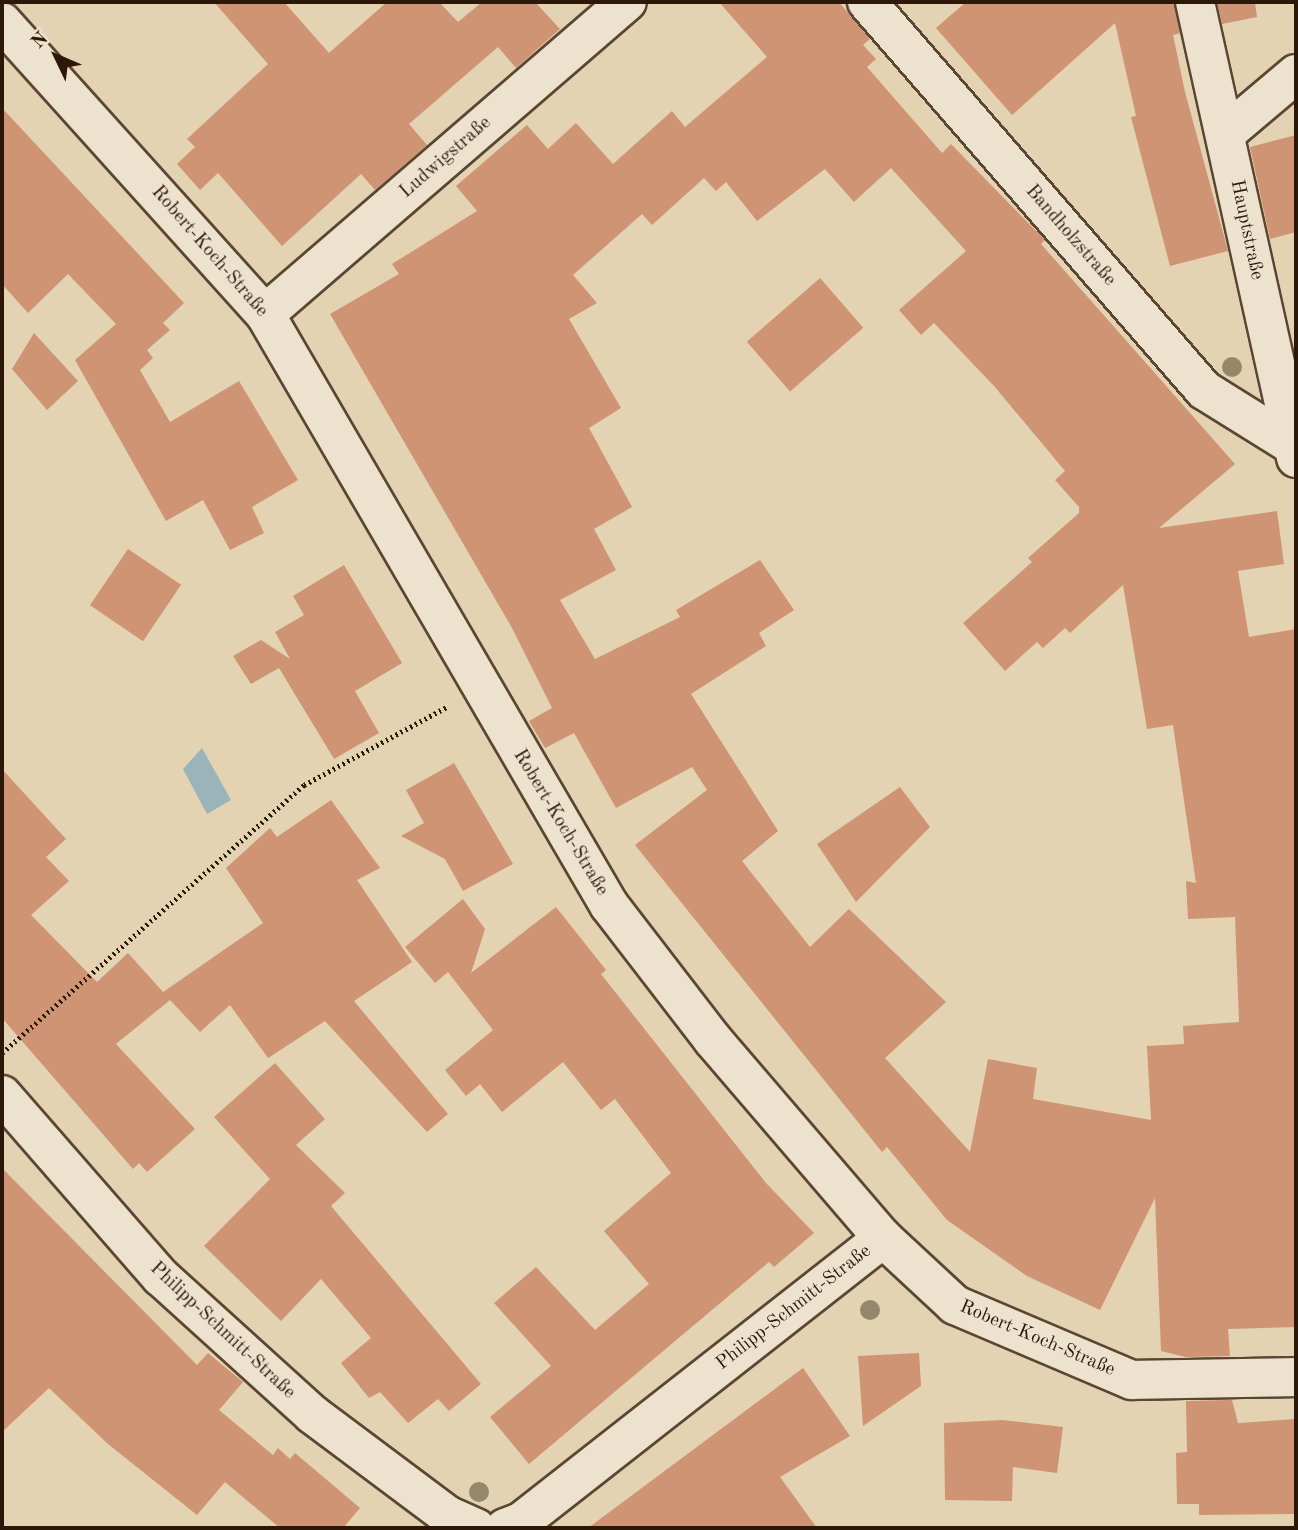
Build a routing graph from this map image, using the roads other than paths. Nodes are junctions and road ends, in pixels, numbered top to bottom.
1 (627, 2) edge
2 (867, 2) edge
3 (1195, 2) edge
4 (2, 22) edge
5 (1296, 74) edge
6 (1226, 134) junction
7 (265, 314) junction
8 (1295, 452) edge
9 (2, 1096) edge
10 (883, 1238) junction
11 (1296, 1377) edge
12 (476, 1528) edge
13 (505, 1528) edge

1 - 7 street, Ludwigstraße
2 - 8 street, Bandholzstraße
3 - 6 street, Hauptstraße
4 - 7 street, Robert-Koch-Straße
5 - 6 street
6 - 8 street, Hauptstraße
7 - 10 street, Robert-Koch-Straße
9 - 12 street, Philipp-Schmitt-Straße
10 - 11 street, Robert-Koch-Straße
10 - 13 street, Philipp-Schmitt-Straße

